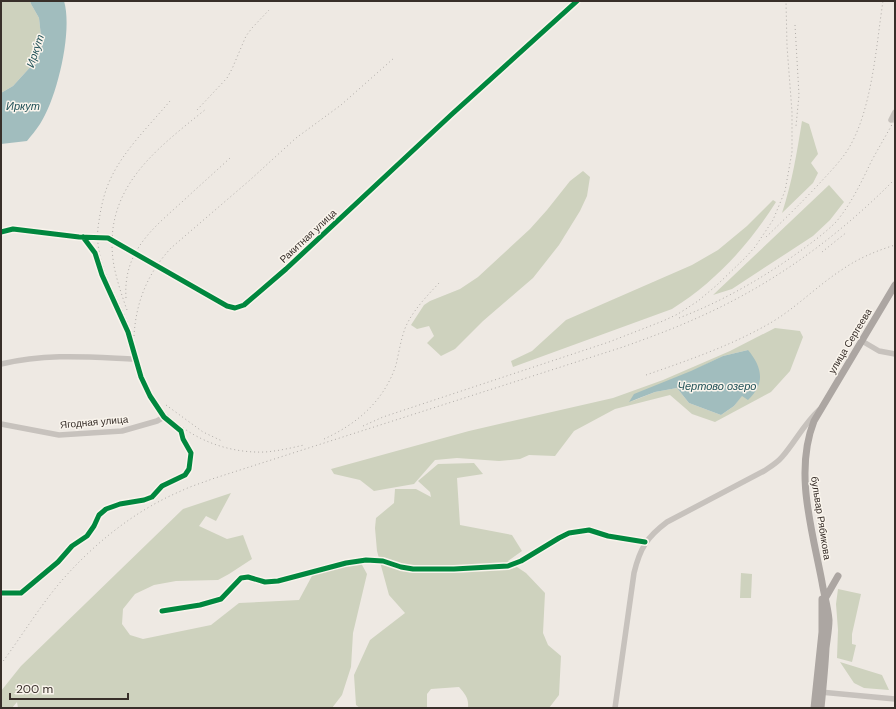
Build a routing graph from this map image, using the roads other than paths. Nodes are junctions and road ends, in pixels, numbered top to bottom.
1 (577, 1) edge
2 (895, 112) edge
3 (891, 120) dead end
4 (1, 232) edge
5 (83, 237) junction
6 (895, 285) edge
7 (862, 341) junction
8 (895, 354) edge
9 (135, 359) junction
10 (1, 364) edge
11 (822, 406) junction
12 (164, 417) junction
13 (1, 424) edge
14 (645, 542) junction
15 (838, 576) dead end
16 (823, 587) junction
17 (1, 593) edge
18 (826, 597) junction
19 (162, 611) dead end
20 (819, 692) junction
21 (895, 699) edge
22 (615, 708) edge
23 (814, 708) edge
24 (821, 708) edge

1 - 5 street, Ракитная улица
2 - 3 street
4 - 5 street, Ракитная улица
5 - 9 street
6 - 7 main road, улица Сергеева
7 - 8 street
7 - 11 main road, улица Сергеева
9 - 10 street
9 - 12 street
11 - 14 street
11 - 16 main road, бульвар Рябикова
12 - 13 street, Ягодная улица
12 - 17 street
14 - 19 street
14 - 22 street
15 - 18 main road
16 - 18 main road, бульвар Рябикова
16 - 20 main road, бульвар Рябикова
18 - 20 main road, бульвар Рябикова
20 - 21 street
20 - 23 main road, бульвар Рябикова
20 - 24 main road, бульвар Рябикова

